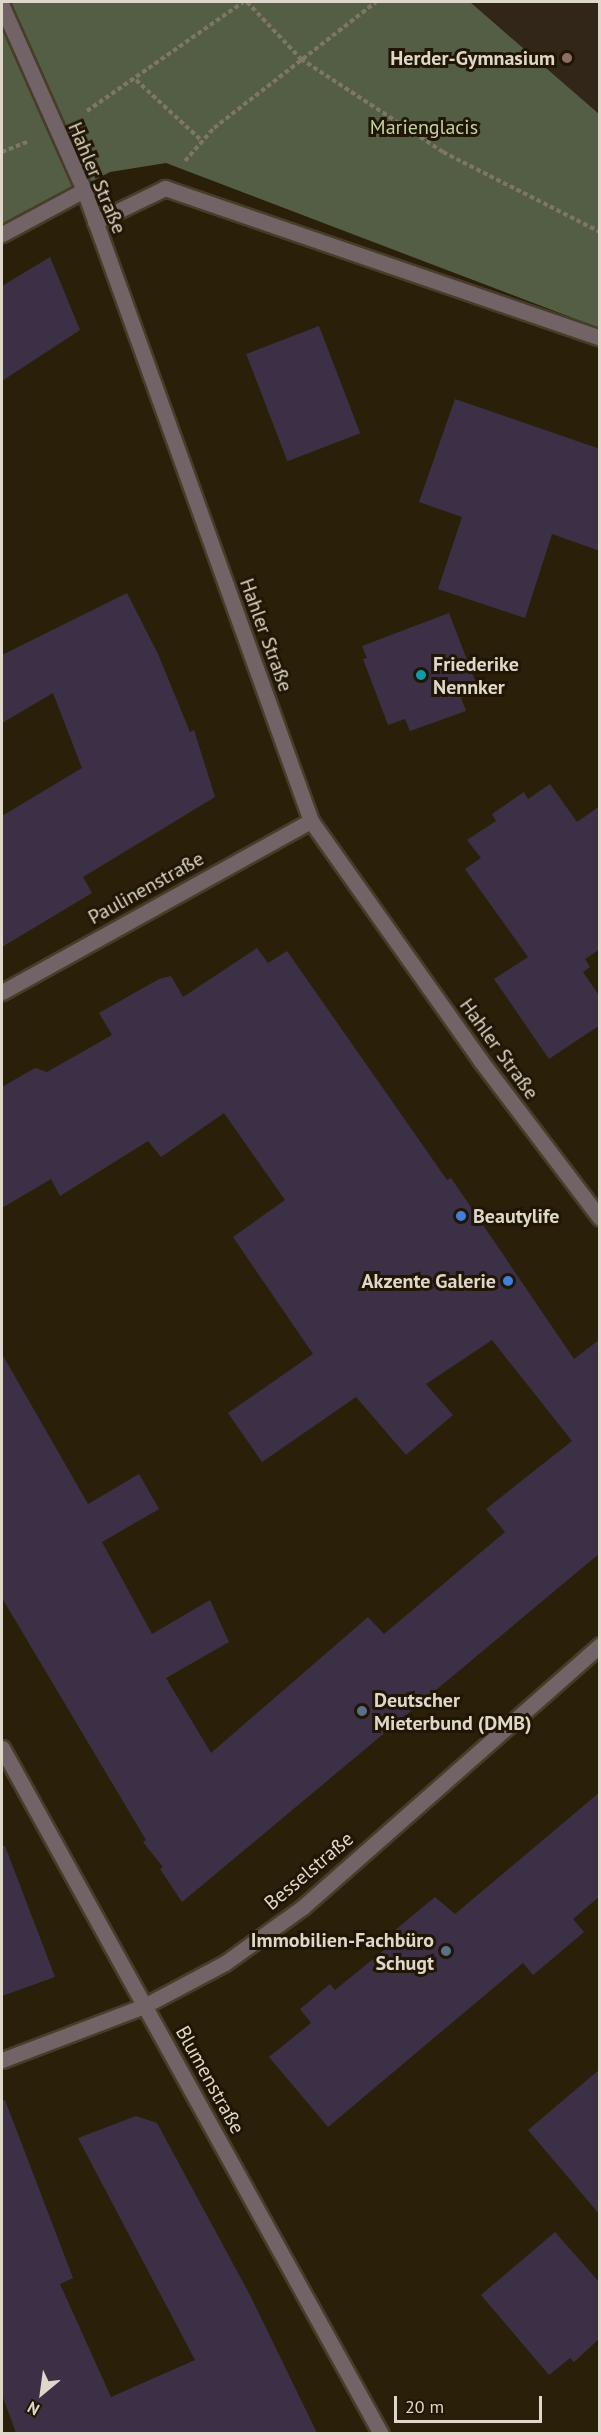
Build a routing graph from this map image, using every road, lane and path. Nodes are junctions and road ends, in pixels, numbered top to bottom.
1 (245, 2) edge
2 (376, 2) edge
3 (2, 6) edge
4 (301, 59) junction
5 (136, 80) junction
6 (55, 131) junction
7 (201, 140) junction
8 (165, 188) junction
9 (84, 190) junction
10 (94, 222) junction
11 (600, 232) edge
12 (2, 234) edge
13 (600, 338) edge
14 (310, 821) junction
15 (2, 992) edge
16 (600, 1218) edge
17 (600, 1645) edge
18 (2, 1748) edge
19 (144, 2006) junction
20 (2, 2060) edge
21 (381, 2433) edge

1 - 4 path
1 - 5 path
2 - 4 path
3 - 6 street, Hahler Straße
4 - 7 path
4 - 11 path
5 - 6 path
5 - 7 path
6 - 9 street, Hahler Straße
7 - 8 path
8 - 10 street
8 - 13 street
9 - 10 street, Hahler Straße
9 - 12 street
10 - 14 street, Hahler Straße
14 - 15 street, Paulinenstraße
14 - 16 street, Hahler Straße
17 - 19 street, Besselstraße
18 - 19 street, Blumenstraße
19 - 20 street, Besselstraße
19 - 21 street, Blumenstraße

